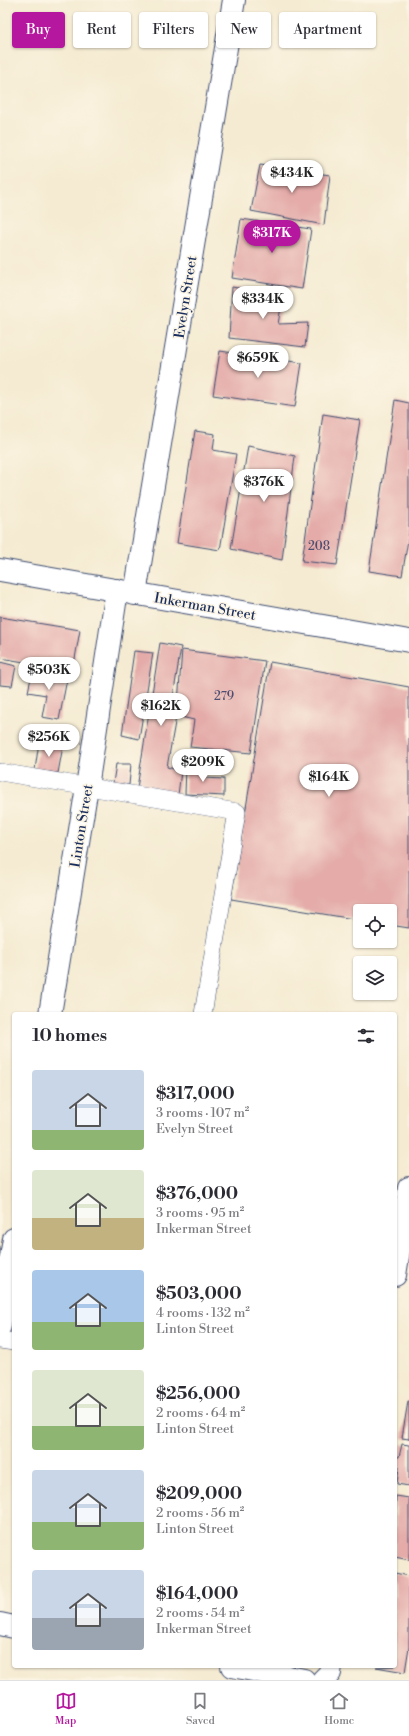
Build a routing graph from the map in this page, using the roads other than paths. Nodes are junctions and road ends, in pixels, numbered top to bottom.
1 (234, 0) edge
2 (0, 570) edge
3 (126, 592) junction
4 (409, 641) edge
5 (0, 772) edge
6 (87, 786) junction
7 (50, 1012) edge
8 (203, 1012) edge
9 (409, 1188) edge
10 (12, 1251) edge
11 (397, 1263) edge
12 (0, 1326) edge
13 (0, 1340) edge
14 (12, 1342) edge
15 (0, 1624) edge
16 (12, 1627) edge
17 (242, 1668) edge
18 (331, 1668) edge
19 (304, 1680) edge
20 (323, 1680) edge

1 - 3 street, Evelyn Street
2 - 3 street, Inkerman Street
3 - 4 street, Inkerman Street
3 - 6 street, Linton Street
5 - 6 lane
6 - 7 street, Linton Street
6 - 8 lane
9 - 11 street
10 - 12 street
13 - 14 lane
15 - 16 street
17 - 19 street
18 - 20 street

